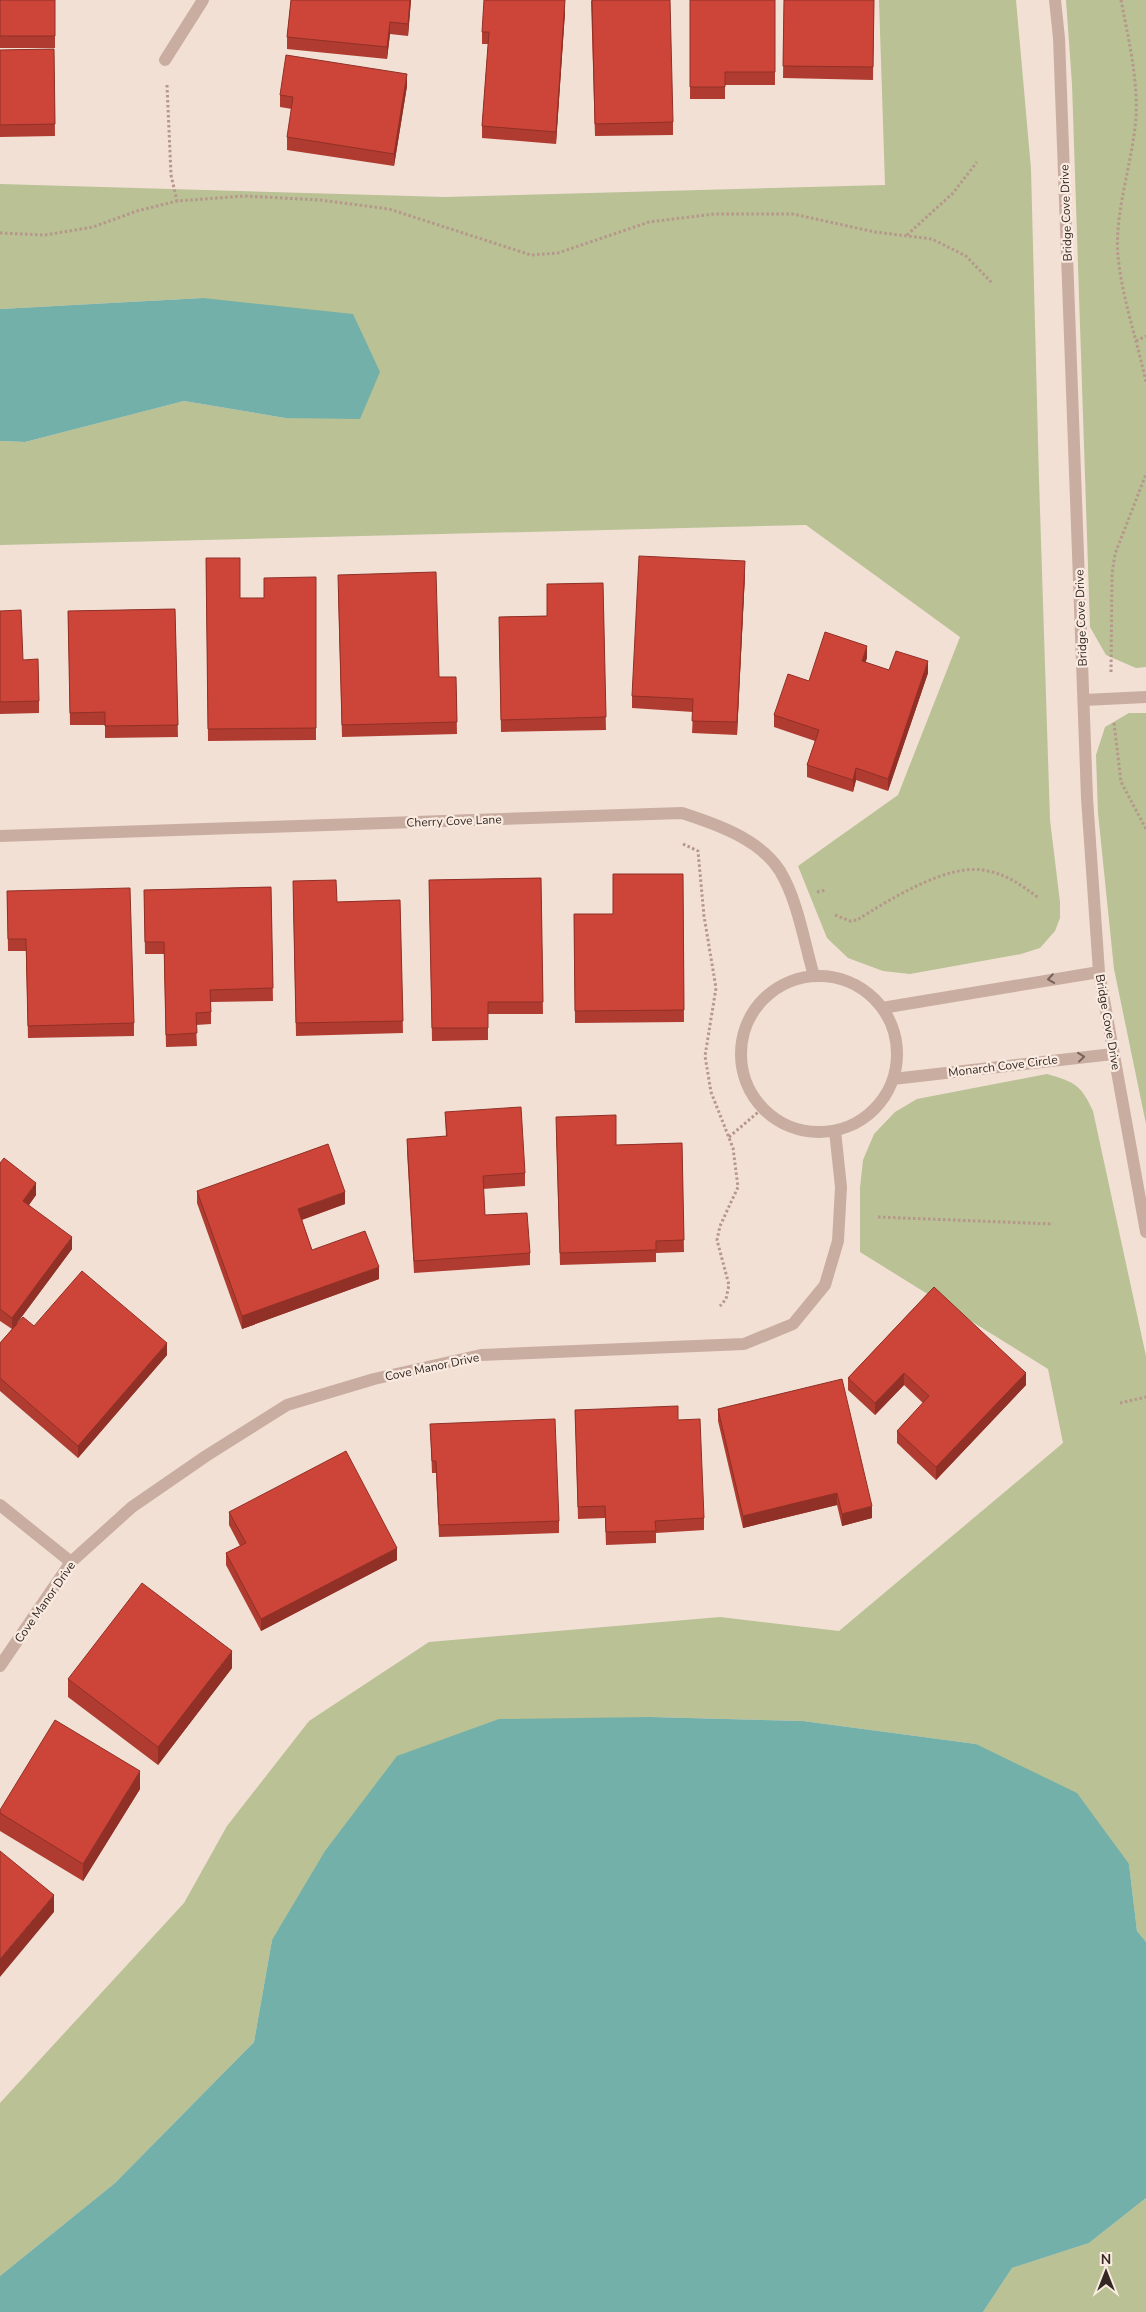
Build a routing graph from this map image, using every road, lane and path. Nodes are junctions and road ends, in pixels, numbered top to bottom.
1 (203, 0) edge
2 (1055, 0) edge
3 (1121, 0) edge
4 (165, 60) joint
5 (976, 162) dead end
6 (177, 201) junction
7 (0, 233) edge
8 (907, 235) junction
9 (993, 284) dead end
10 (1146, 336) edge
11 (1136, 341) junction
12 (1146, 382) edge
13 (1146, 474) edge
14 (1146, 697) edge
15 (1111, 698) junction
16 (1084, 700) junction
17 (1146, 829) edge
18 (0, 836) edge
19 (683, 844) dead end
20 (1038, 898) dead end
21 (835, 914) dead end
22 (1099, 972) junction
23 (814, 976) junction
24 (882, 1008) junction
25 (1113, 1054) junction
26 (893, 1079) junction
27 (763, 1108) junction
28 (835, 1131) junction
29 (729, 1137) junction
30 (878, 1217) dead end
31 (1053, 1224) dead end
32 (1146, 1232) edge
33 (720, 1306) dead end
34 (1146, 1396) edge
35 (1120, 1403) dead end
36 (0, 1505) edge
37 (71, 1562) junction
38 (0, 1666) edge

1 - 4 street
2 - 16 street, Bridge Cove Drive
3 - 11 path
4 - 6 path
5 - 8 path
6 - 7 path
6 - 8 path
8 - 9 path
10 - 11 path
11 - 12 path
13 - 15 path
14 - 15 street
15 - 16 street
15 - 17 path
16 - 22 street, Bridge Cove Drive
18 - 23 street, Cherry Cove Lane
19 - 29 path
20 - 21 path
22 -> 24 street
22 - 25 street, Bridge Cove Drive
23 - 24 street
23 - 27 street
24 - 26 street
26 -> 25 street, Monarch Cove Circle
25 - 32 street, Bridge Cove Drive
26 - 28 street
27 - 28 street
27 - 29 path
28 - 37 street, Cove Manor Drive
29 - 33 path
30 - 31 path
34 - 35 path
36 - 37 street
37 - 38 street, Cove Manor Drive

